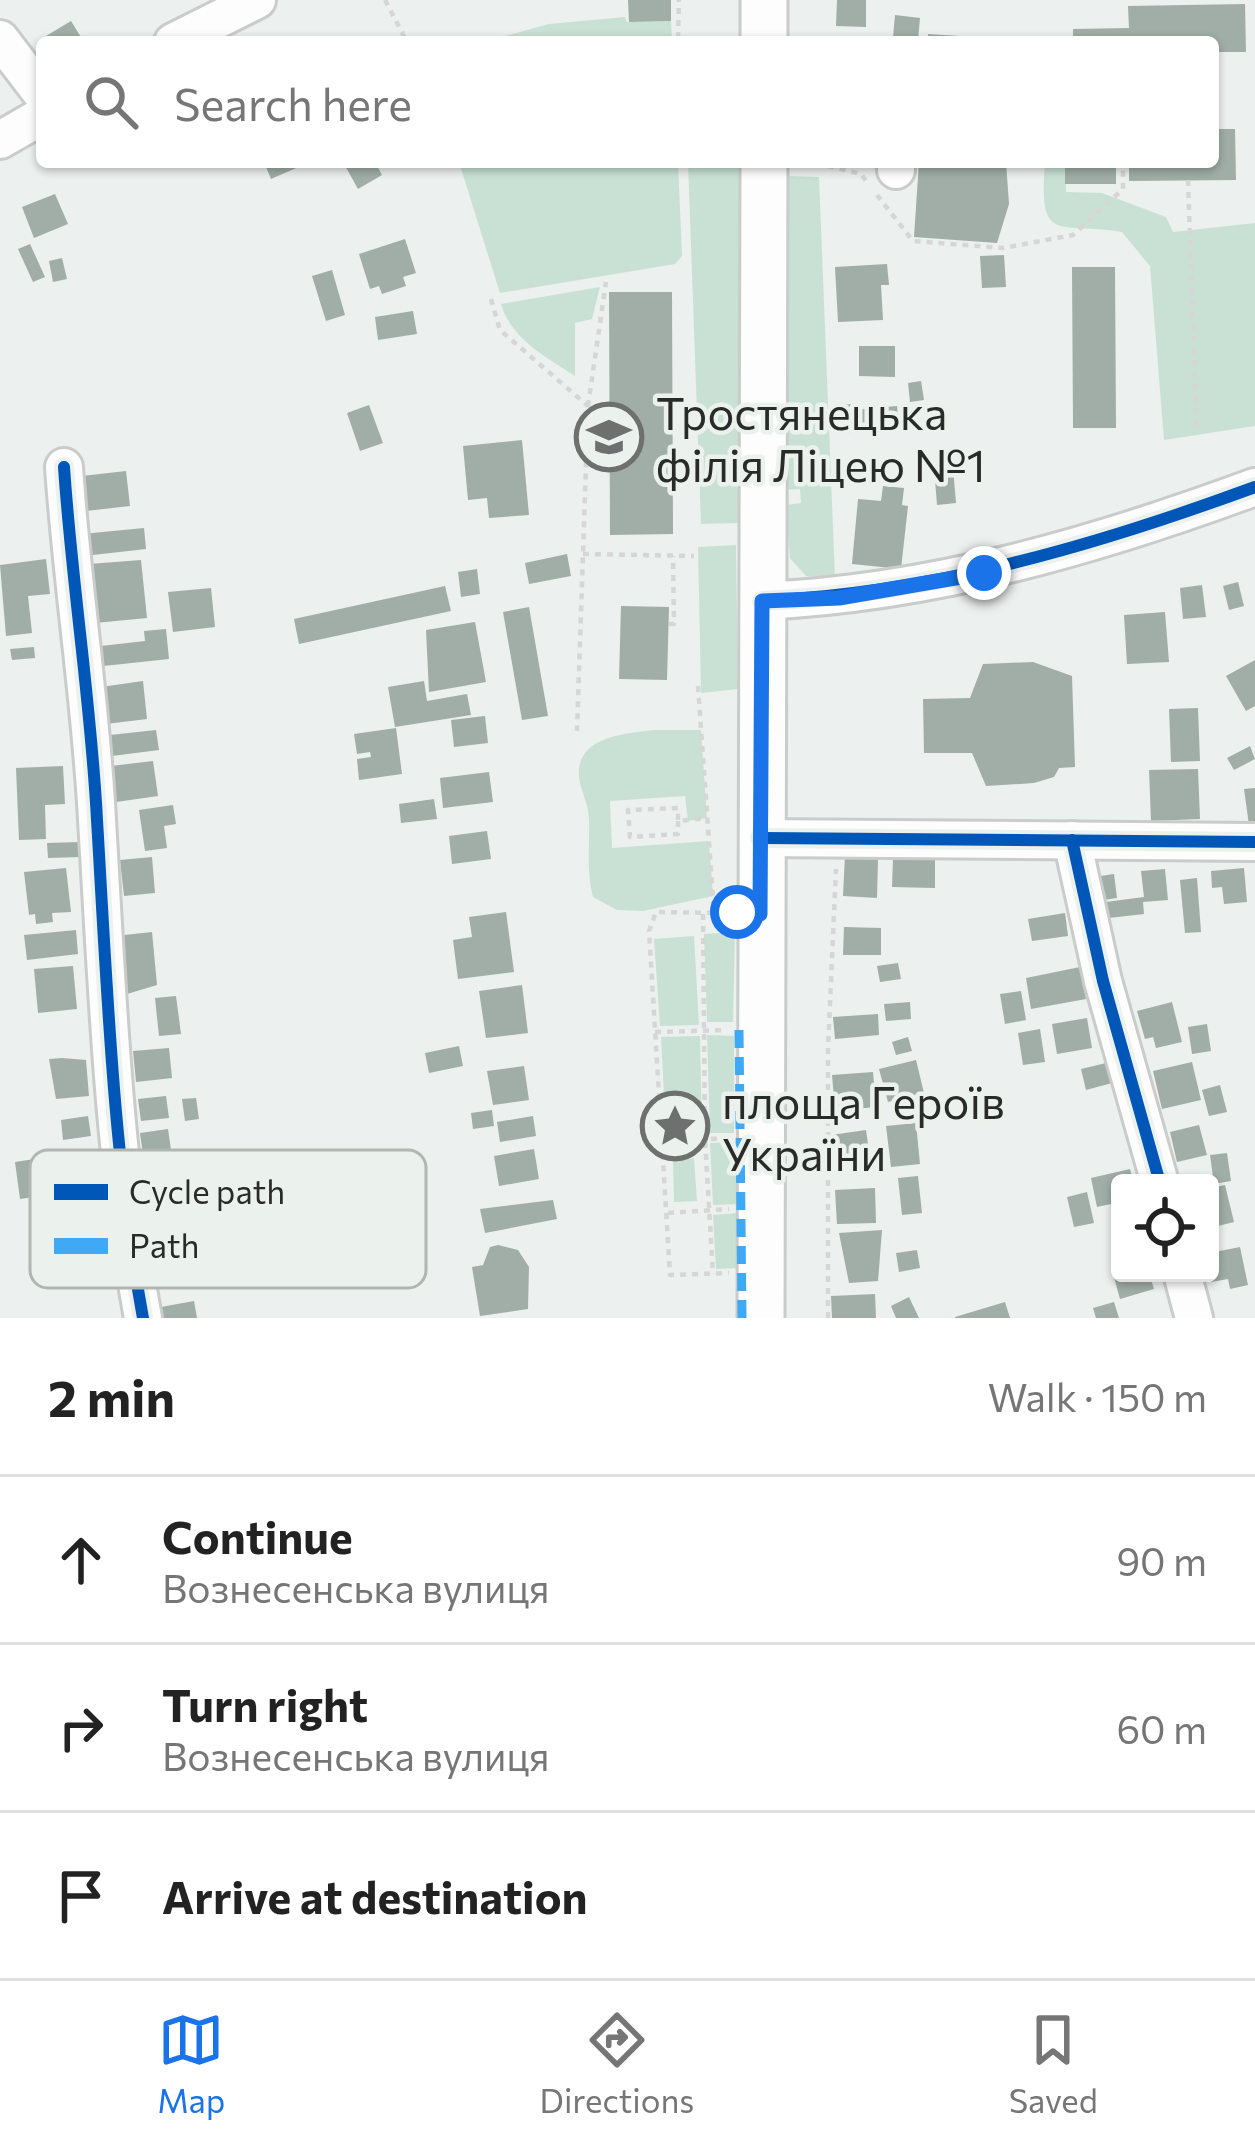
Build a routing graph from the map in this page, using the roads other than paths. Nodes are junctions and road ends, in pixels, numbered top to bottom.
1 (257, 0) edge
2 (764, 0) edge
3 (185, 36) edge
4 (764, 36) edge
5 (0, 39) edge
6 (36, 86) edge
7 (36, 119) edge
8 (0, 140) edge
9 (764, 168) edge
10 (64, 467) dead end
11 (1255, 487) edge
12 (762, 601) junction
13 (760, 838) junction
14 (1072, 841) junction
15 (1255, 842) edge
16 (121, 1150) edge
17 (1158, 1174) edge
18 (1184, 1282) edge
19 (137, 1288) edge
20 (143, 1318) edge
21 (761, 1318) edge
22 (1194, 1318) edge

1 - 3 street
2 - 4 main road
5 - 6 street
7 - 8 street
9 - 12 main road
10 - 16 street
11 - 12 street
12 - 13 main road
13 - 14 street
13 - 21 main road
14 - 15 street
14 - 17 street
18 - 22 street
19 - 20 street

